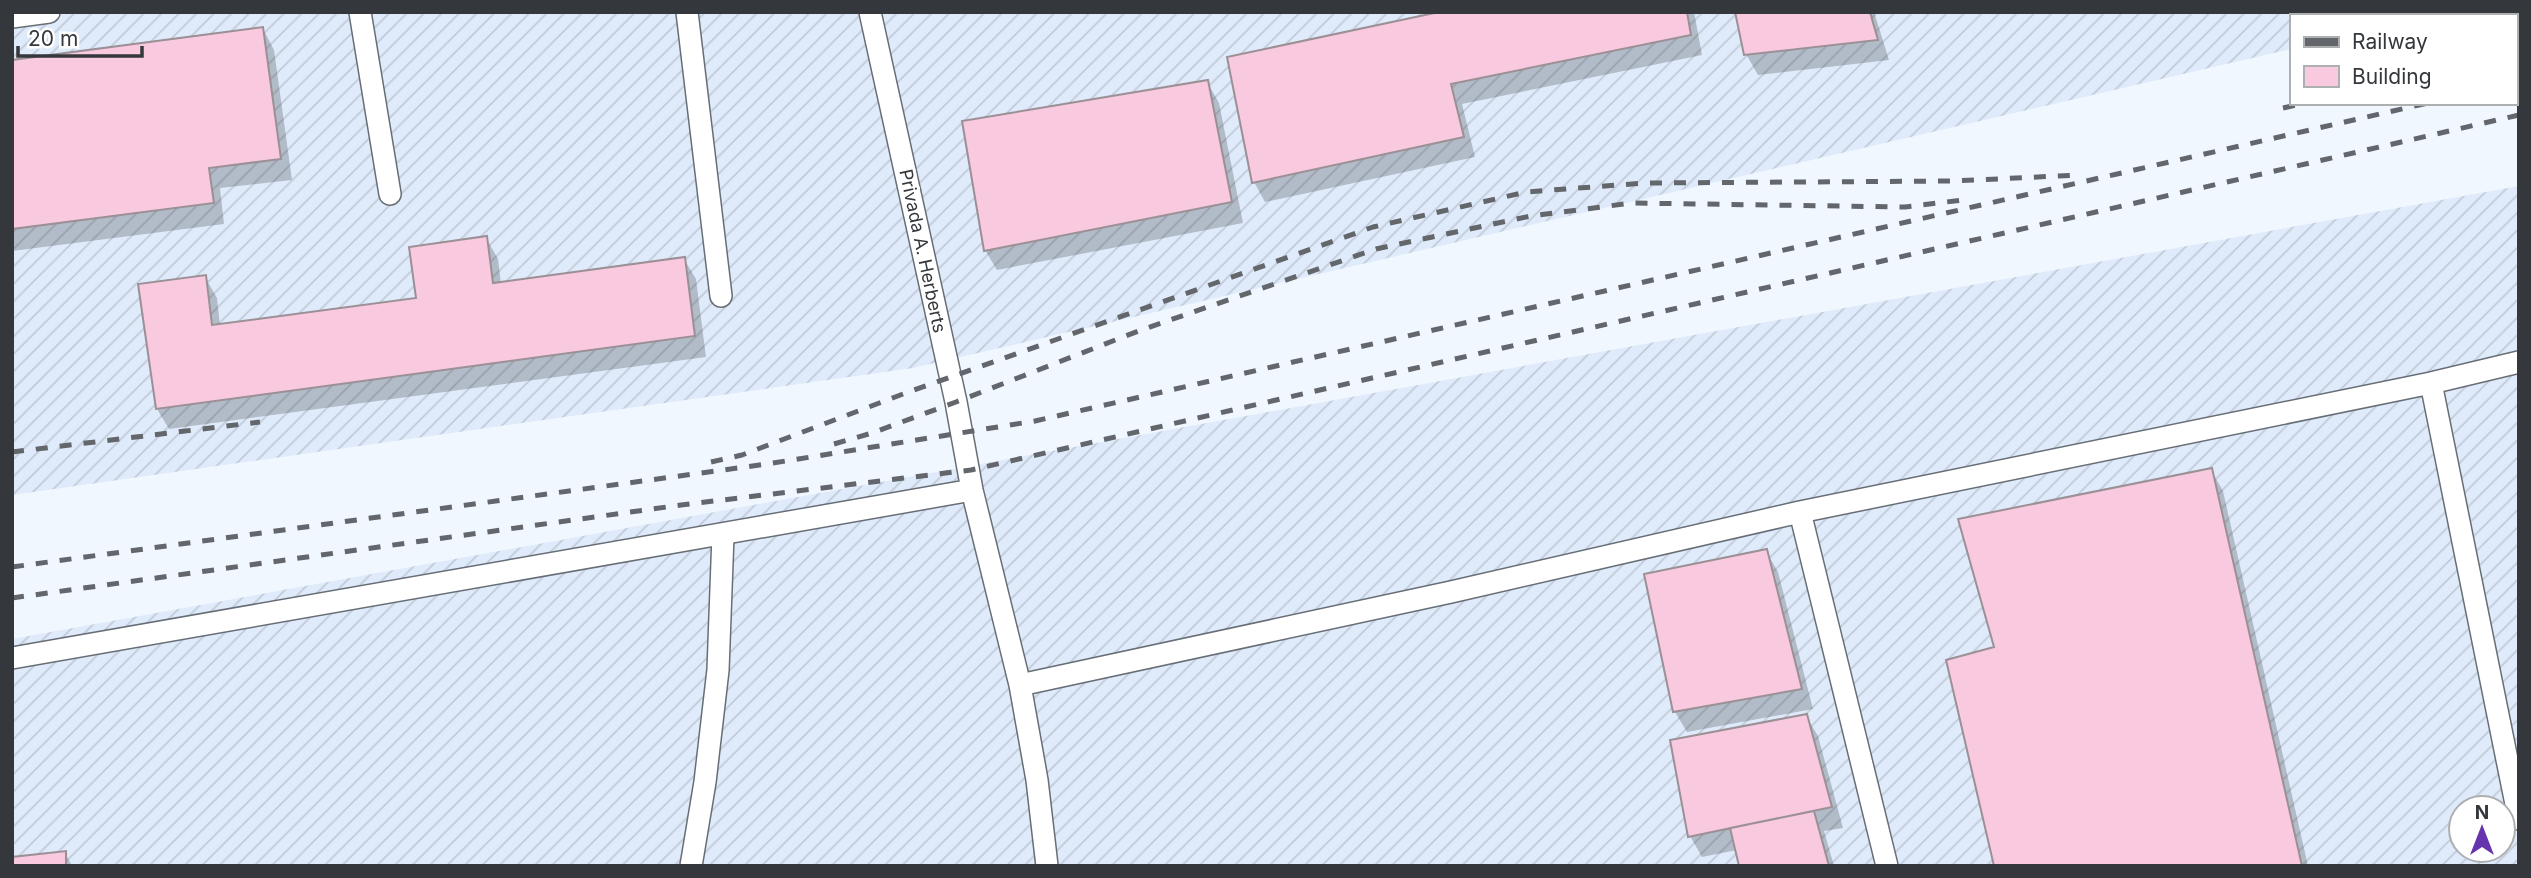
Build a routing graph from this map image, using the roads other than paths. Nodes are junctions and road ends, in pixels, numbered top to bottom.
1 (49, 12) edge
2 (360, 12) edge
3 (687, 12) edge
4 (870, 12) edge
5 (12, 17) edge
6 (390, 194) dead end
7 (721, 296) dead end
8 (2519, 362) edge
9 (2431, 383) junction
10 (972, 490) junction
11 (1800, 512) junction
12 (723, 535) junction
13 (12, 657) edge
14 (1020, 685) junction
15 (2519, 819) edge
16 (691, 866) edge
17 (1047, 866) edge
18 (1887, 866) edge

1 - 5 lane
2 - 6 lane
3 - 7 lane
4 - 10 lane, Privada A. Herberts
8 - 9 lane
9 - 11 lane
9 - 15 lane
10 - 12 lane
10 - 14 lane, Privada A. Herberts
11 - 14 lane
11 - 18 lane
12 - 13 lane
12 - 16 lane
14 - 17 lane, Privada A. Herberts

